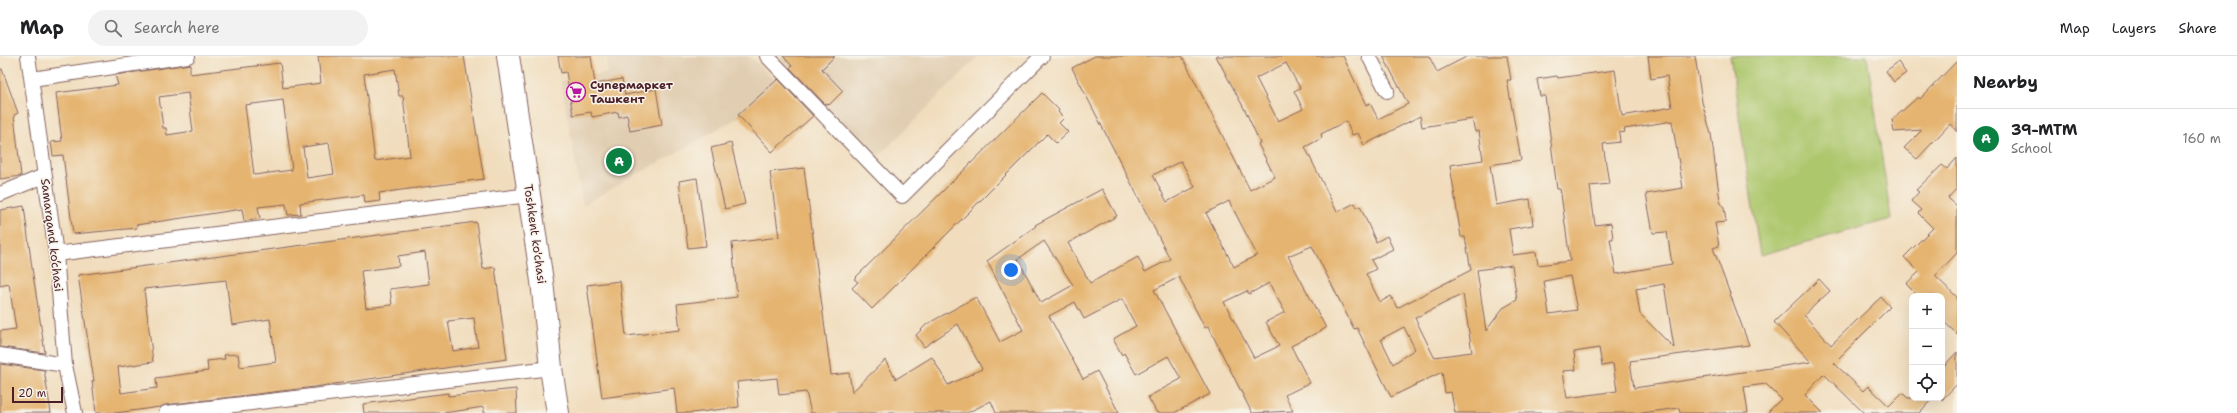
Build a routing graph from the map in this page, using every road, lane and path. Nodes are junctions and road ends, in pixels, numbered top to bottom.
1 (28, 56) edge
2 (188, 56) edge
3 (508, 56) edge
4 (767, 56) edge
5 (1042, 56) edge
6 (1369, 56) edge
7 (32, 79) junction
8 (1387, 91) dead end
9 (44, 176) junction
10 (0, 194) edge
11 (529, 195) junction
12 (56, 254) junction
13 (0, 355) edge
14 (66, 365) junction
15 (551, 368) junction
16 (75, 413) edge
17 (166, 413) edge
18 (558, 413) edge

1 - 7 street, Samarqand ko‘chasi
2 - 7 street
3 - 11 main road, Toshkent ko'chasi
4 - 5 street
6 - 8 street
7 - 9 street, Samarqand ko‘chasi
9 - 10 street
9 - 12 street, Samarqand ko‘chasi
11 - 12 street
11 - 15 main road, Toshkent ko'chasi
12 - 14 street, Samarqand ko‘chasi
13 - 14 street
14 - 16 street, Samarqand ko‘chasi
15 - 17 street
15 - 18 main road, Toshkent ko'chasi

